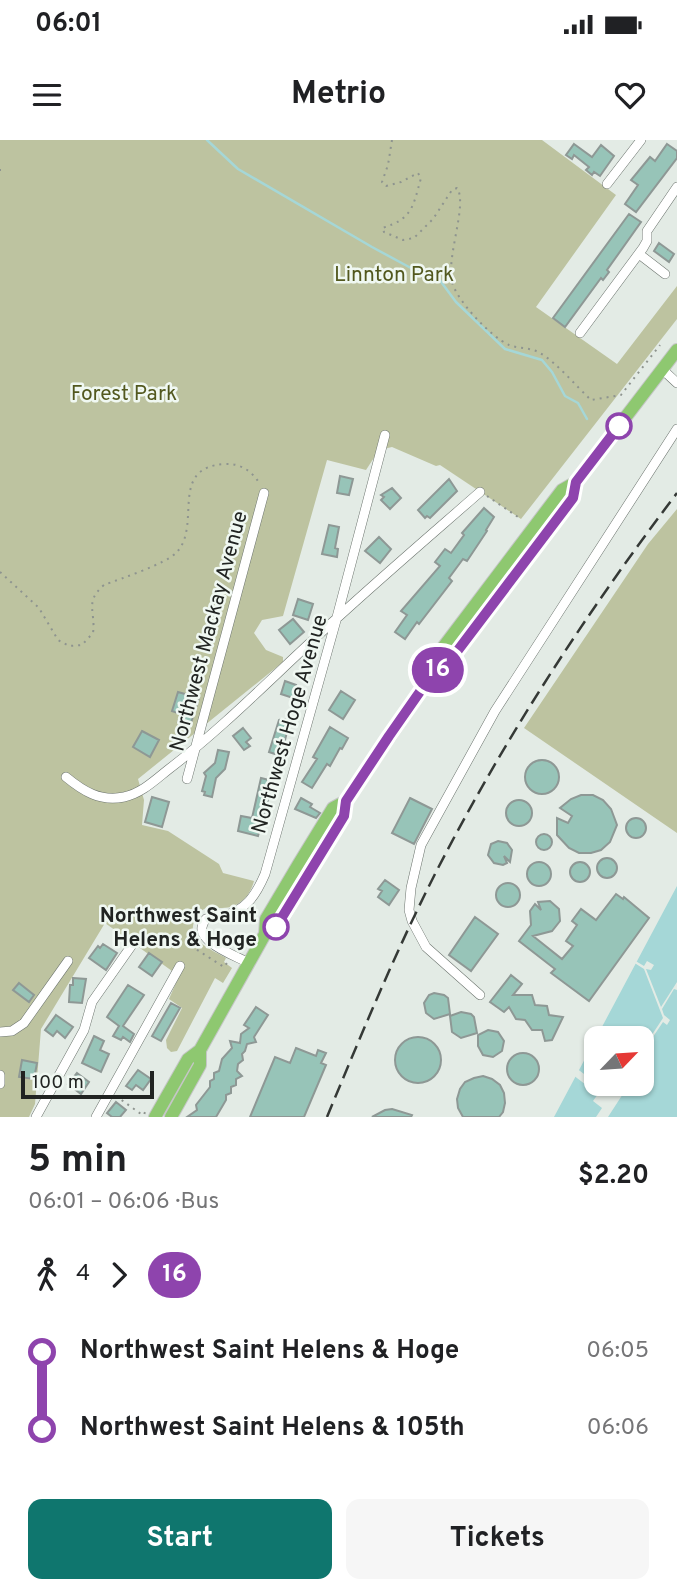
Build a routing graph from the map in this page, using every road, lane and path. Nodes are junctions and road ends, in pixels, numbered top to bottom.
1 (392, 140) edge
2 (641, 140) edge
3 (607, 184) dead end
4 (677, 187) edge
5 (639, 254) junction
6 (665, 275) dead end
7 (580, 332) dead end
8 (660, 345) dead end
9 (677, 350) edge
10 (662, 369) junction
11 (677, 383) edge
12 (677, 429) edge
13 (385, 435) dead end
14 (480, 492) joint
15 (264, 493) joint
16 (521, 519) dead end
17 (0, 572) edge
18 (337, 617) junction
19 (193, 751) junction
20 (66, 777) dead end
21 (187, 779) dead end
22 (132, 945) dead end
23 (191, 946) dead end
24 (232, 954) junction
25 (68, 961) dead end
26 (249, 963) junction
27 (180, 967) dead end
28 (480, 995) dead end
29 (0, 1032) edge
30 (200, 1050) junction
31 (0, 1075) edge
32 (0, 1084) edge
33 (110, 1092) junction
34 (156, 1116) edge
35 (36, 1117) edge
36 (96, 1117) edge
37 (171, 1117) edge

1 - 8 path
2 - 3 street
4 - 5 street
5 - 6 street
5 - 7 street
9 - 10 highway
10 - 11 street
10 - 26 highway
12 - 28 street
13 - 18 street, Northwest Hoge Avenue
14 - 16 path
14 - 18 street
15 - 17 path
15 - 19 street, Northwest Mackay Avenue
18 - 19 street
18 - 24 street, Northwest Hoge Avenue
19 - 20 street
19 - 21 street, Northwest Mackay Avenue
22 - 35 street
23 - 24 path
24 - 26 street, Northwest Hoge Avenue
25 - 29 street
26 - 30 highway
27 - 33 street
30 - 34 highway
30 - 37 highway
31 - 32 street
33 - 34 path
33 - 36 street

